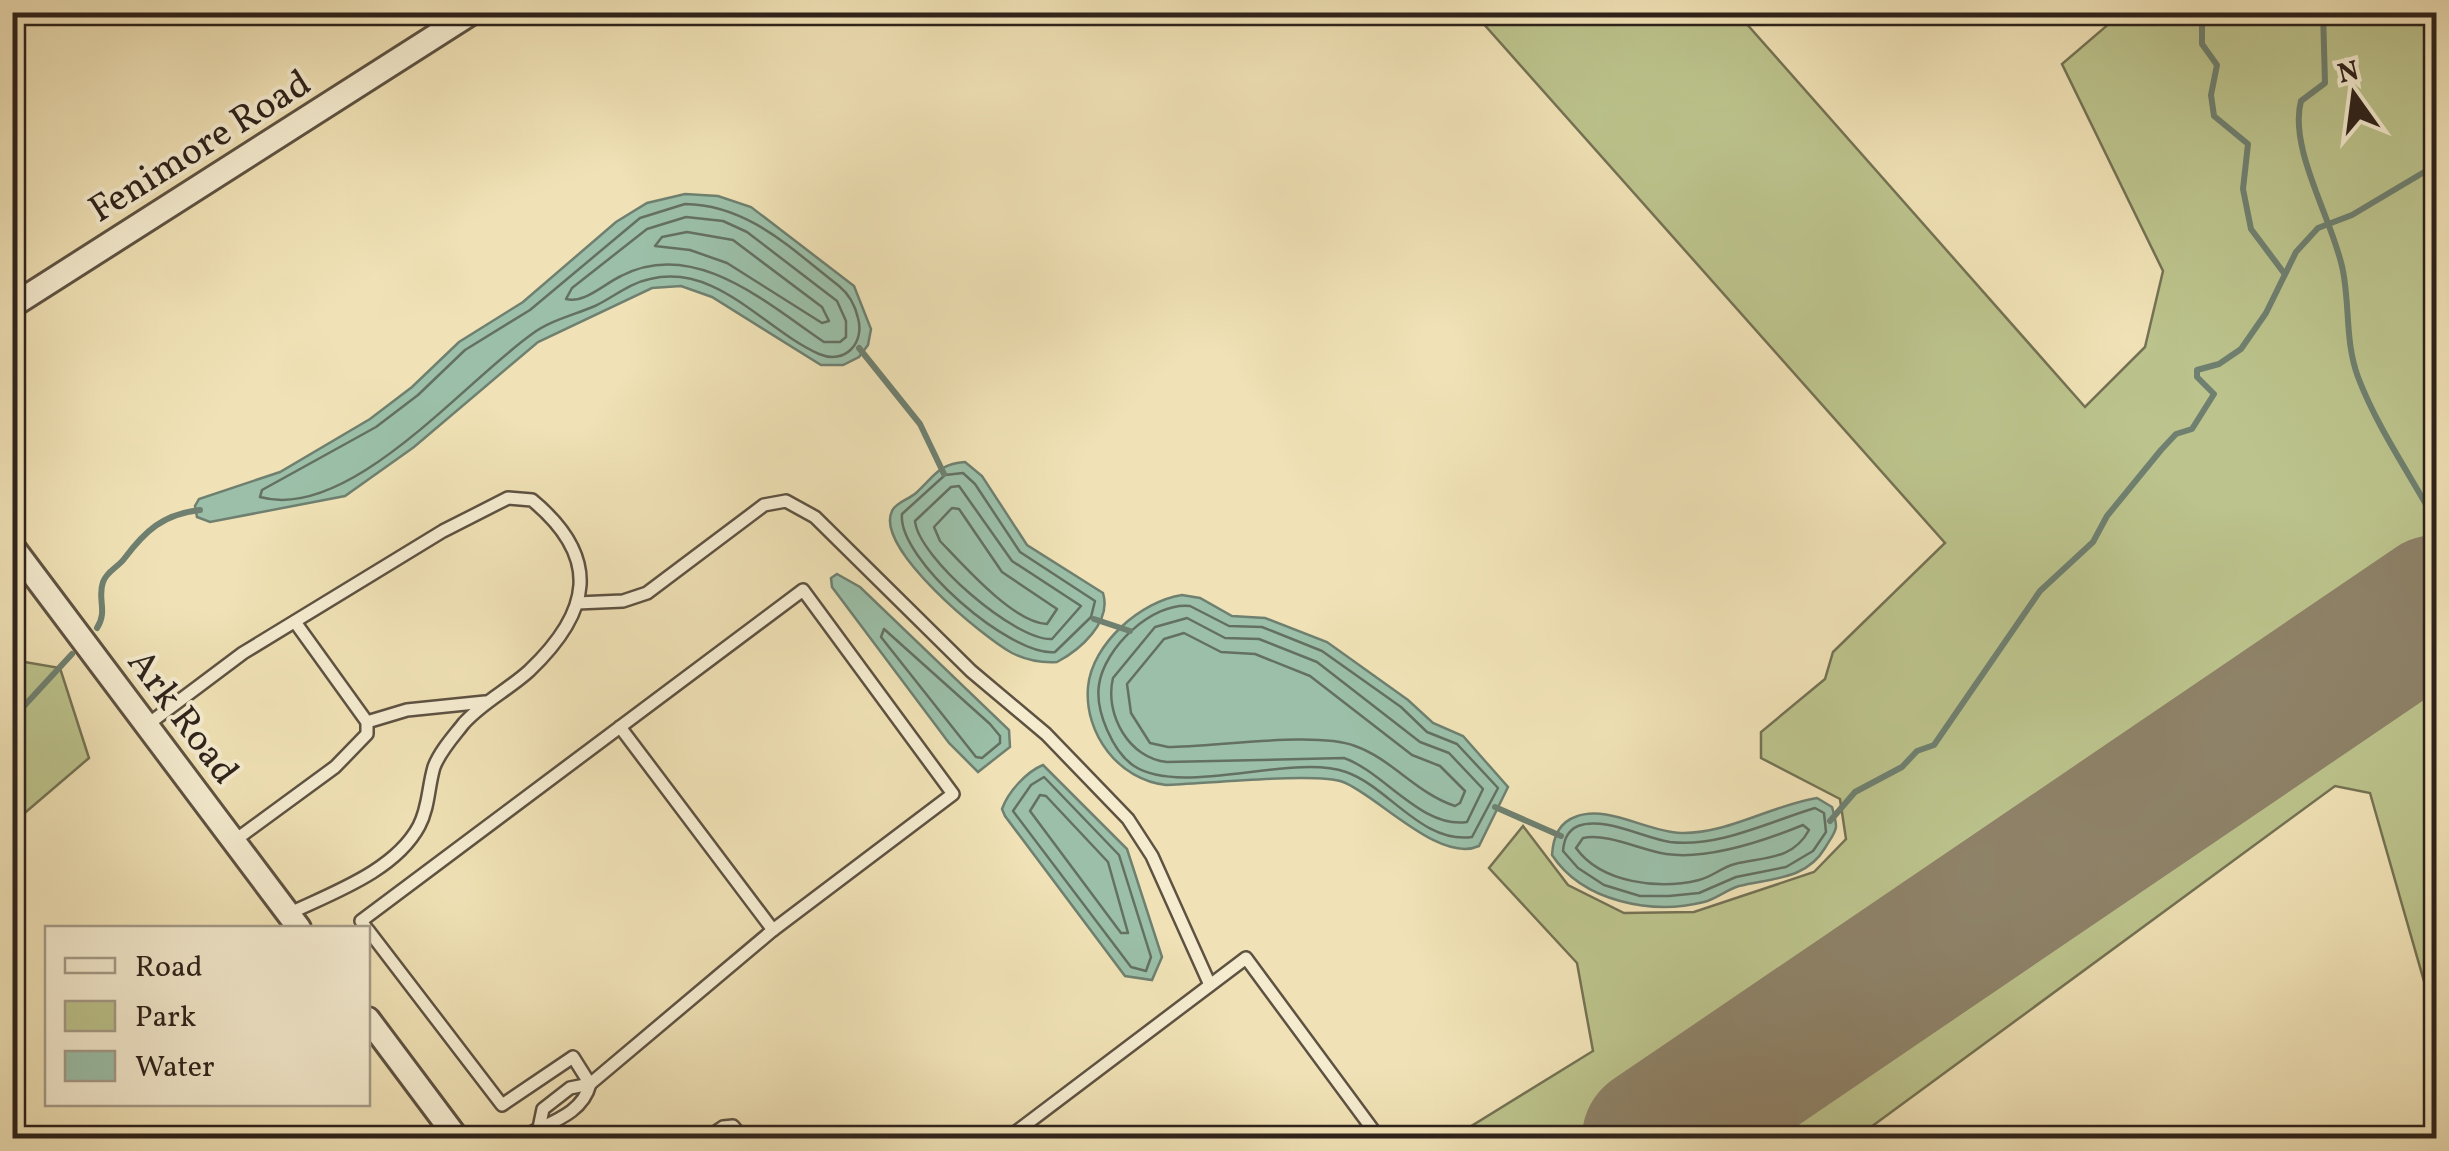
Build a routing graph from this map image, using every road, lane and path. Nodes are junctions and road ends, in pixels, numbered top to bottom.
1 (473, 12) edge
2 (12, 306) edge
3 (12, 546) edge
4 (578, 604) junction
5 (295, 622) junction
6 (485, 702) junction
7 (367, 722) junction
8 (147, 725) junction
9 (620, 727) junction
10 (234, 841) junction
11 (294, 921) edge
12 (364, 926) edge
13 (773, 930) junction
14 (370, 933) edge
15 (1210, 985) junction
16 (370, 1022) edge
17 (590, 1084) junction
18 (543, 1133) edge
19 (457, 1138) edge
20 (521, 1138) edge
21 (707, 1138) edge
22 (743, 1138) edge
23 (1008, 1138) edge
24 (1378, 1138) edge

1 - 2 street, Fenimore Road
3 - 8 street, Ark Road
4 - 5 lane
4 - 6 lane
4 - 15 lane
5 - 7 lane
5 - 8 lane
6 - 7 lane
6 - 11 lane
7 - 10 lane
8 - 10 street, Ark Road
9 - 12 lane
9 - 13 lane
9 - 13 lane
10 - 11 street, Ark Road
13 - 17 lane
14 - 17 lane
15 - 23 lane
15 - 24 lane
16 - 19 street
17 - 18 lane
17 - 18 lane
18 - 20 lane
21 - 22 lane

